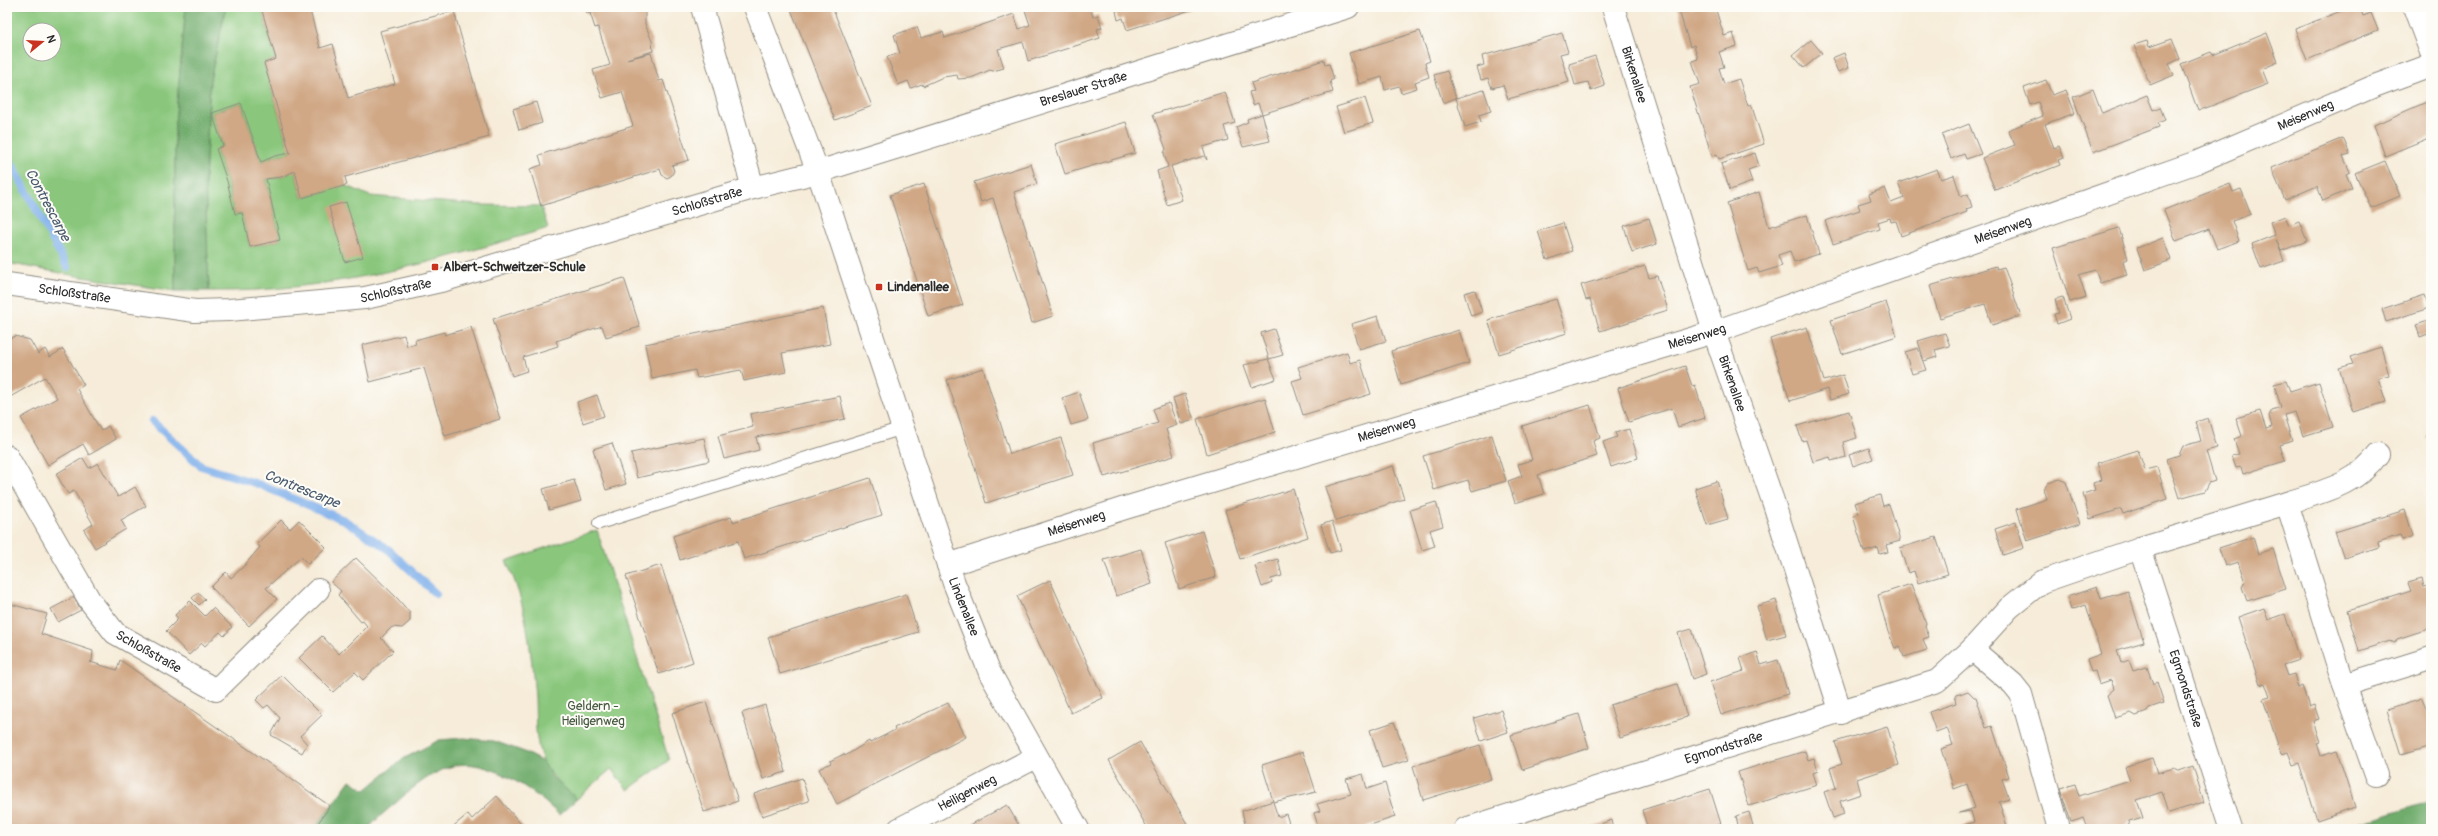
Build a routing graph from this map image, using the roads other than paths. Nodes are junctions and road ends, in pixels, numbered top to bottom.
1 (702, 7) edge
2 (755, 7) edge
3 (1348, 7) edge
4 (1614, 7) edge
5 (2414, 7) edge
6 (2431, 52) edge
7 (2431, 65) edge
8 (818, 172) junction
9 (753, 188) junction
10 (7, 284) edge
11 (1714, 332) junction
12 (903, 428) junction
13 (2378, 454) dead end
14 (7, 456) edge
15 (2287, 503) junction
16 (599, 524) dead end
17 (2140, 548) junction
18 (948, 565) junction
19 (318, 590) dead end
20 (1972, 649) junction
21 (2431, 658) edge
22 (2344, 685) junction
23 (1841, 713) junction
24 (1036, 757) junction
25 (2376, 775) dead end
26 (899, 829) edge
27 (1078, 829) edge
28 (1465, 829) edge
29 (2059, 829) edge
30 (2231, 829) edge

1 - 9 street
2 - 8 street, Lindenallee
3 - 8 street, Breslauer Straße
4 - 11 street, Birkenallee
5 - 6 street
7 - 11 street, Meisenweg
8 - 9 street, Schloßstraße
8 - 12 street, Lindenallee
9 - 10 street, Schloßstraße
11 - 18 street, Meisenweg
11 - 23 street, Birkenallee
12 - 16 lane
12 - 18 street, Lindenallee
13 - 15 street, Egmondstraße
14 - 19 street, Schloßstraße
15 - 17 street, Egmondstraße
15 - 22 street
17 - 20 street, Egmondstraße
17 - 30 street, Egmondstraße
18 - 24 street, Lindenallee
20 - 23 street, Egmondstraße
20 - 29 street
21 - 22 street
22 - 25 street
23 - 28 street, Egmondstraße
24 - 26 street, Heiligenweg
24 - 27 street, Lindenallee

